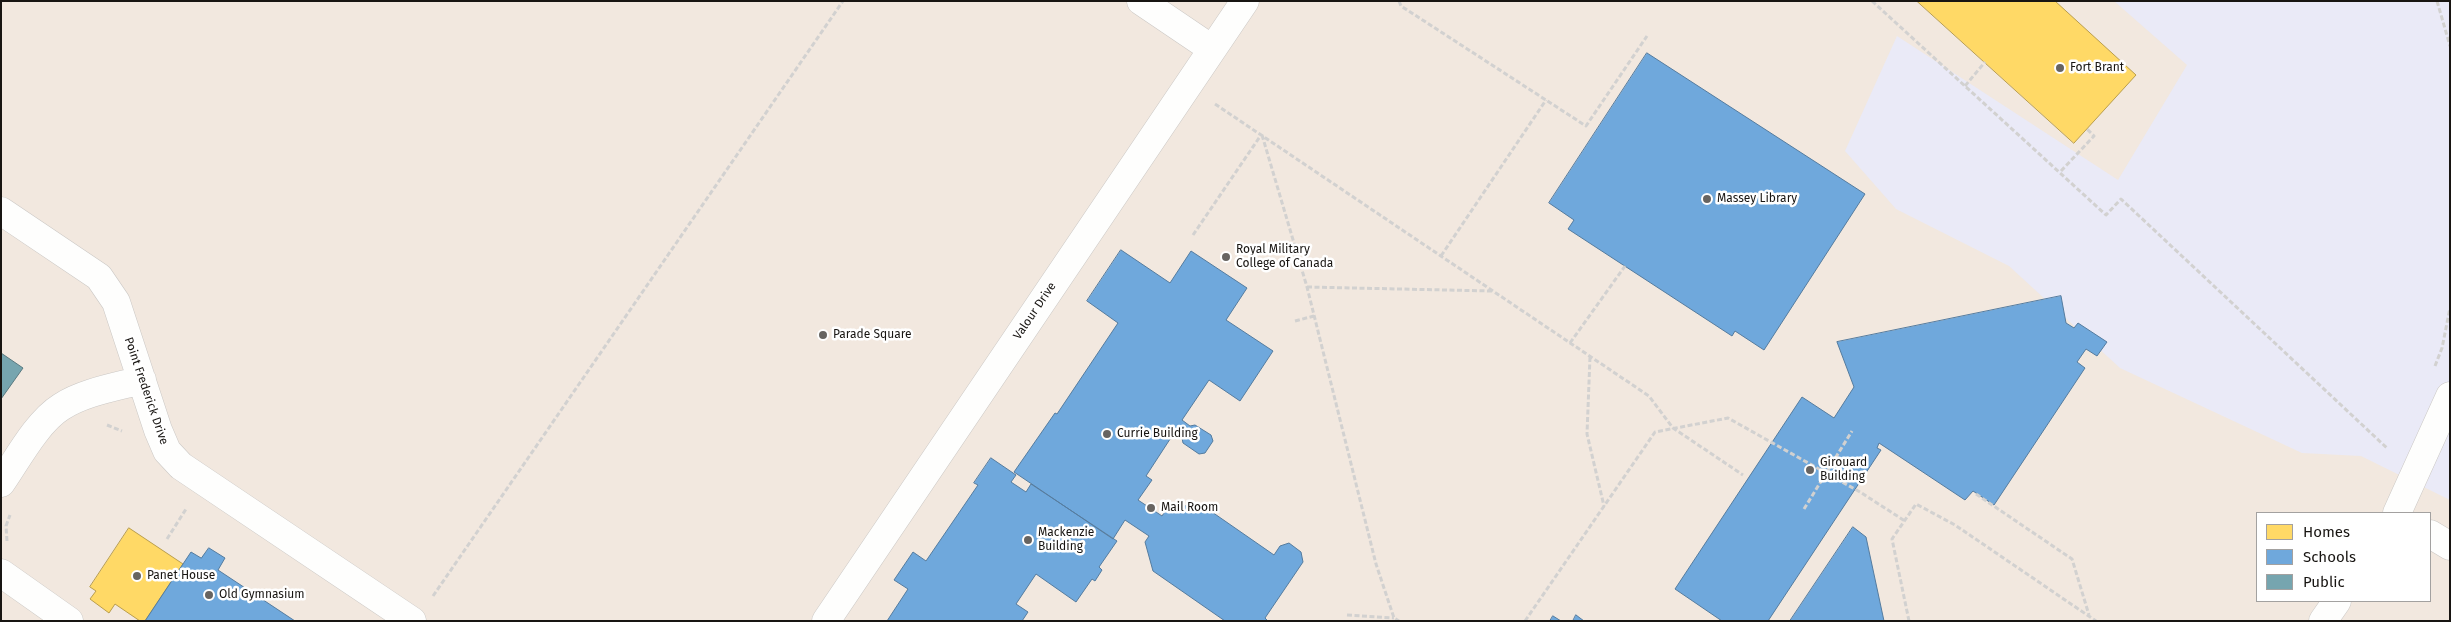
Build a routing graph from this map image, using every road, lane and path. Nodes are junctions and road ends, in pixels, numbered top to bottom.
1 (843, 1) edge
2 (1141, 1) edge
3 (1245, 1) edge
4 (1399, 1) edge
5 (1872, 1) edge
6 (2437, 1) edge
7 (1647, 36) dead end
8 (2450, 46) edge
9 (1212, 49) junction
10 (1985, 62) dead end
11 (1965, 86) junction
12 (1208, 99) dead end
13 (1546, 100) junction
14 (2086, 130) dead end
15 (1262, 135) junction
16 (2061, 171) junction
17 (1, 211) edge
18 (1193, 235) dead end
19 (1441, 256) junction
20 (1625, 266) dead end
21 (1307, 287) junction
22 (1494, 292) junction
23 (1314, 316) junction
24 (1295, 321) dead end
25 (1570, 343) junction
26 (1590, 357) junction
27 (142, 380) junction
28 (2450, 396) edge
29 (100, 422) dead end
30 (1674, 428) junction
31 (1852, 431) dead end
32 (130, 434) dead end
33 (2388, 450) dead end
34 (1827, 474) junction
35 (1743, 475) dead end
36 (1, 483) edge
37 (1976, 494) dead end
38 (1604, 506) junction
39 (14, 507) dead end
40 (1804, 508) dead end
41 (2397, 512) edge
42 (1904, 521) junction
43 (2431, 535) edge
44 (2450, 546) edge
45 (6, 561) edge
46 (2335, 602) edge
47 (419, 613) edge
48 (1347, 616) dead end
49 (2089, 616) junction
50 (1393, 619) edge
51 (69, 621) edge
52 (826, 621) edge
53 (1399, 621) edge
54 (1525, 621) edge
55 (1910, 621) edge
56 (2096, 621) edge
57 (2323, 621) edge

1 - 47 path
2 - 9 street
3 - 9 street, Valour Drive
4 - 13 path
5 - 11 path
6 - 8 path
7 - 13 path
9 - 52 street, Valour Drive
10 - 11 path
11 - 16 path
12 - 15 path
13 - 19 path
14 - 16 path
15 - 18 path
15 - 19 path
15 - 21 path
16 - 33 path
17 - 27 street, Point Frederick Drive
19 - 22 path
20 - 25 path
21 - 22 path
21 - 23 path
22 - 25 path
23 - 24 path
23 - 50 path
25 - 26 path
26 - 30 path
26 - 38 path
27 - 36 street
27 - 47 street, Point Frederick Drive
28 - 41 street
29 - 32 path
30 - 34 path
30 - 35 path
30 - 38 path
31 - 34 path
34 - 40 path
34 - 42 path
37 - 49 path
38 - 54 path
39 - 45 path
42 - 49 path
42 - 55 path
43 - 44 street
45 - 51 street
46 - 57 street
48 - 50 path
49 - 56 path
50 - 53 path

